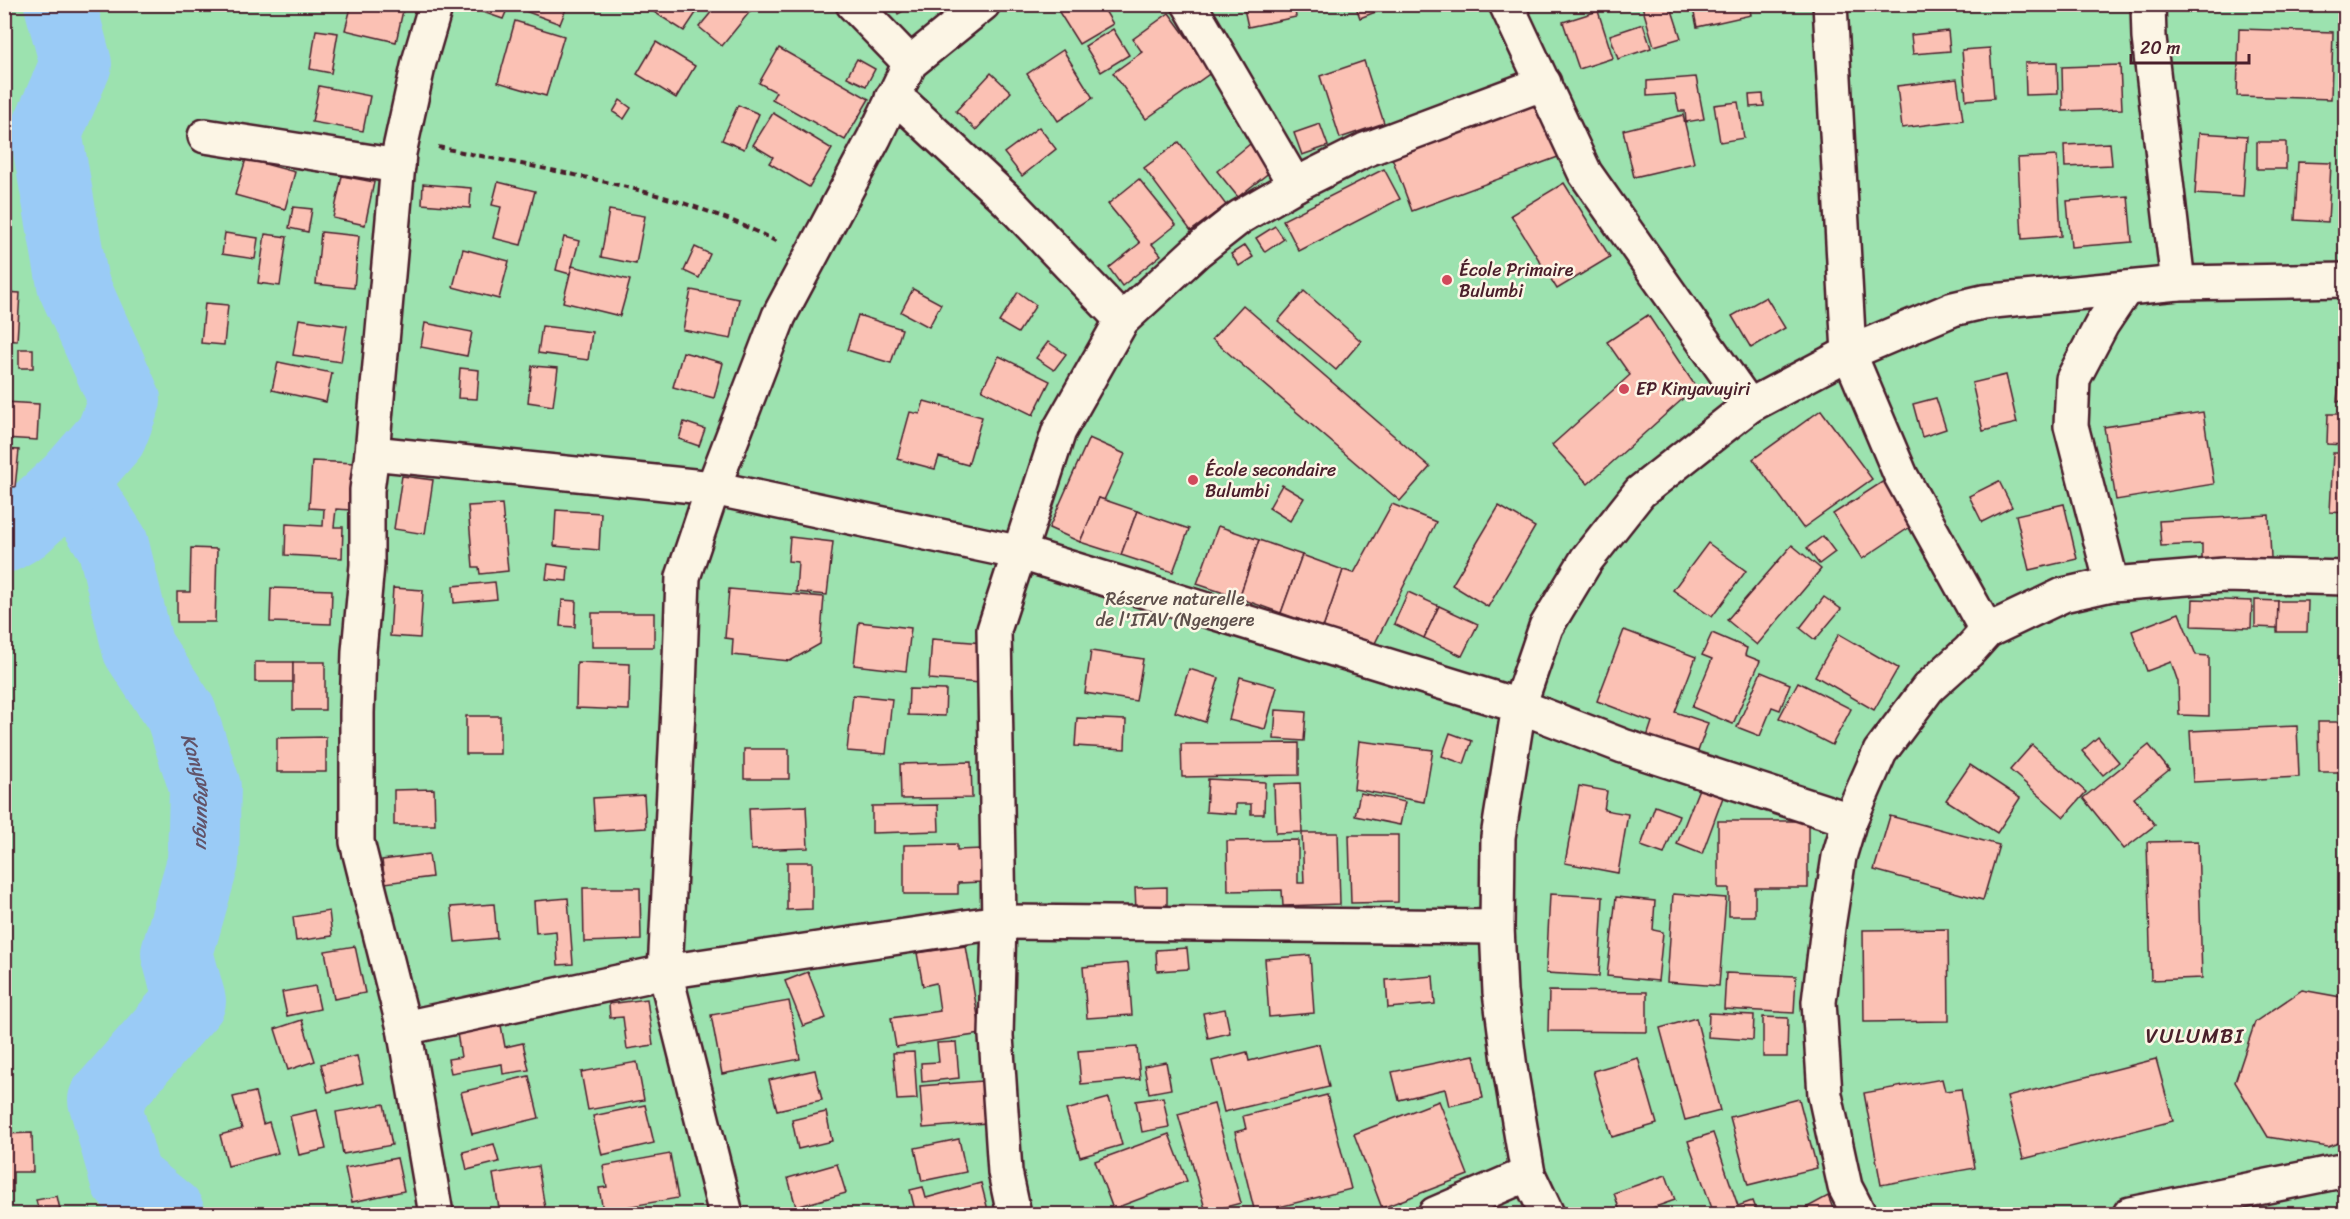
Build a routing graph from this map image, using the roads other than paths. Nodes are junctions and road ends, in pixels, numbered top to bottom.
1 (436, 4) edge
2 (853, 4) edge
3 (983, 4) edge
4 (1189, 4) edge
5 (1506, 4) edge
6 (1830, 4) edge
7 (2148, 4) edge
8 (909, 63) junction
9 (1544, 83) junction
10 (892, 98) junction
11 (205, 136) dead end
12 (400, 152) junction
13 (1295, 185) junction
14 (2346, 280) edge
15 (2178, 284) junction
16 (2126, 288) junction
17 (1122, 320) junction
18 (1849, 353) junction
19 (1749, 406) junction
20 (372, 453) junction
21 (713, 488) junction
22 (1021, 553) junction
23 (2346, 578) edge
24 (2112, 584) junction
25 (1987, 631) junction
26 (1519, 706) junction
27 (1850, 820) junction
28 (999, 922) junction
29 (1497, 927) junction
30 (665, 972) junction
31 (404, 1028) junction
32 (2346, 1170) edge
33 (1528, 1174) junction
34 (436, 1215) edge
35 (726, 1215) edge
36 (1014, 1215) edge
37 (1435, 1215) edge
38 (1547, 1215) edge
39 (1858, 1215) edge
40 (2130, 1215) edge

1 - 12 street
2 - 8 street
3 - 8 street
4 - 13 street
5 - 9 street
6 - 18 street
7 - 15 street
8 - 10 street
9 - 13 street
9 - 19 street
10 - 17 street
10 - 21 street
11 - 12 street
12 - 20 street
13 - 17 street
14 - 15 street
15 - 16 street
16 - 18 street
16 - 24 street
17 - 22 street
18 - 19 street
18 - 25 street
19 - 26 street
20 - 21 street
20 - 31 street
21 - 22 street
21 - 30 street
22 - 26 street
22 - 28 street
23 - 24 street
24 - 25 street
25 - 27 street
26 - 27 street
26 - 29 street
27 - 39 street
28 - 29 street
28 - 30 street
28 - 36 street
29 - 33 street
30 - 31 street
30 - 35 street
31 - 34 street
32 - 40 street
33 - 37 street
33 - 38 street

